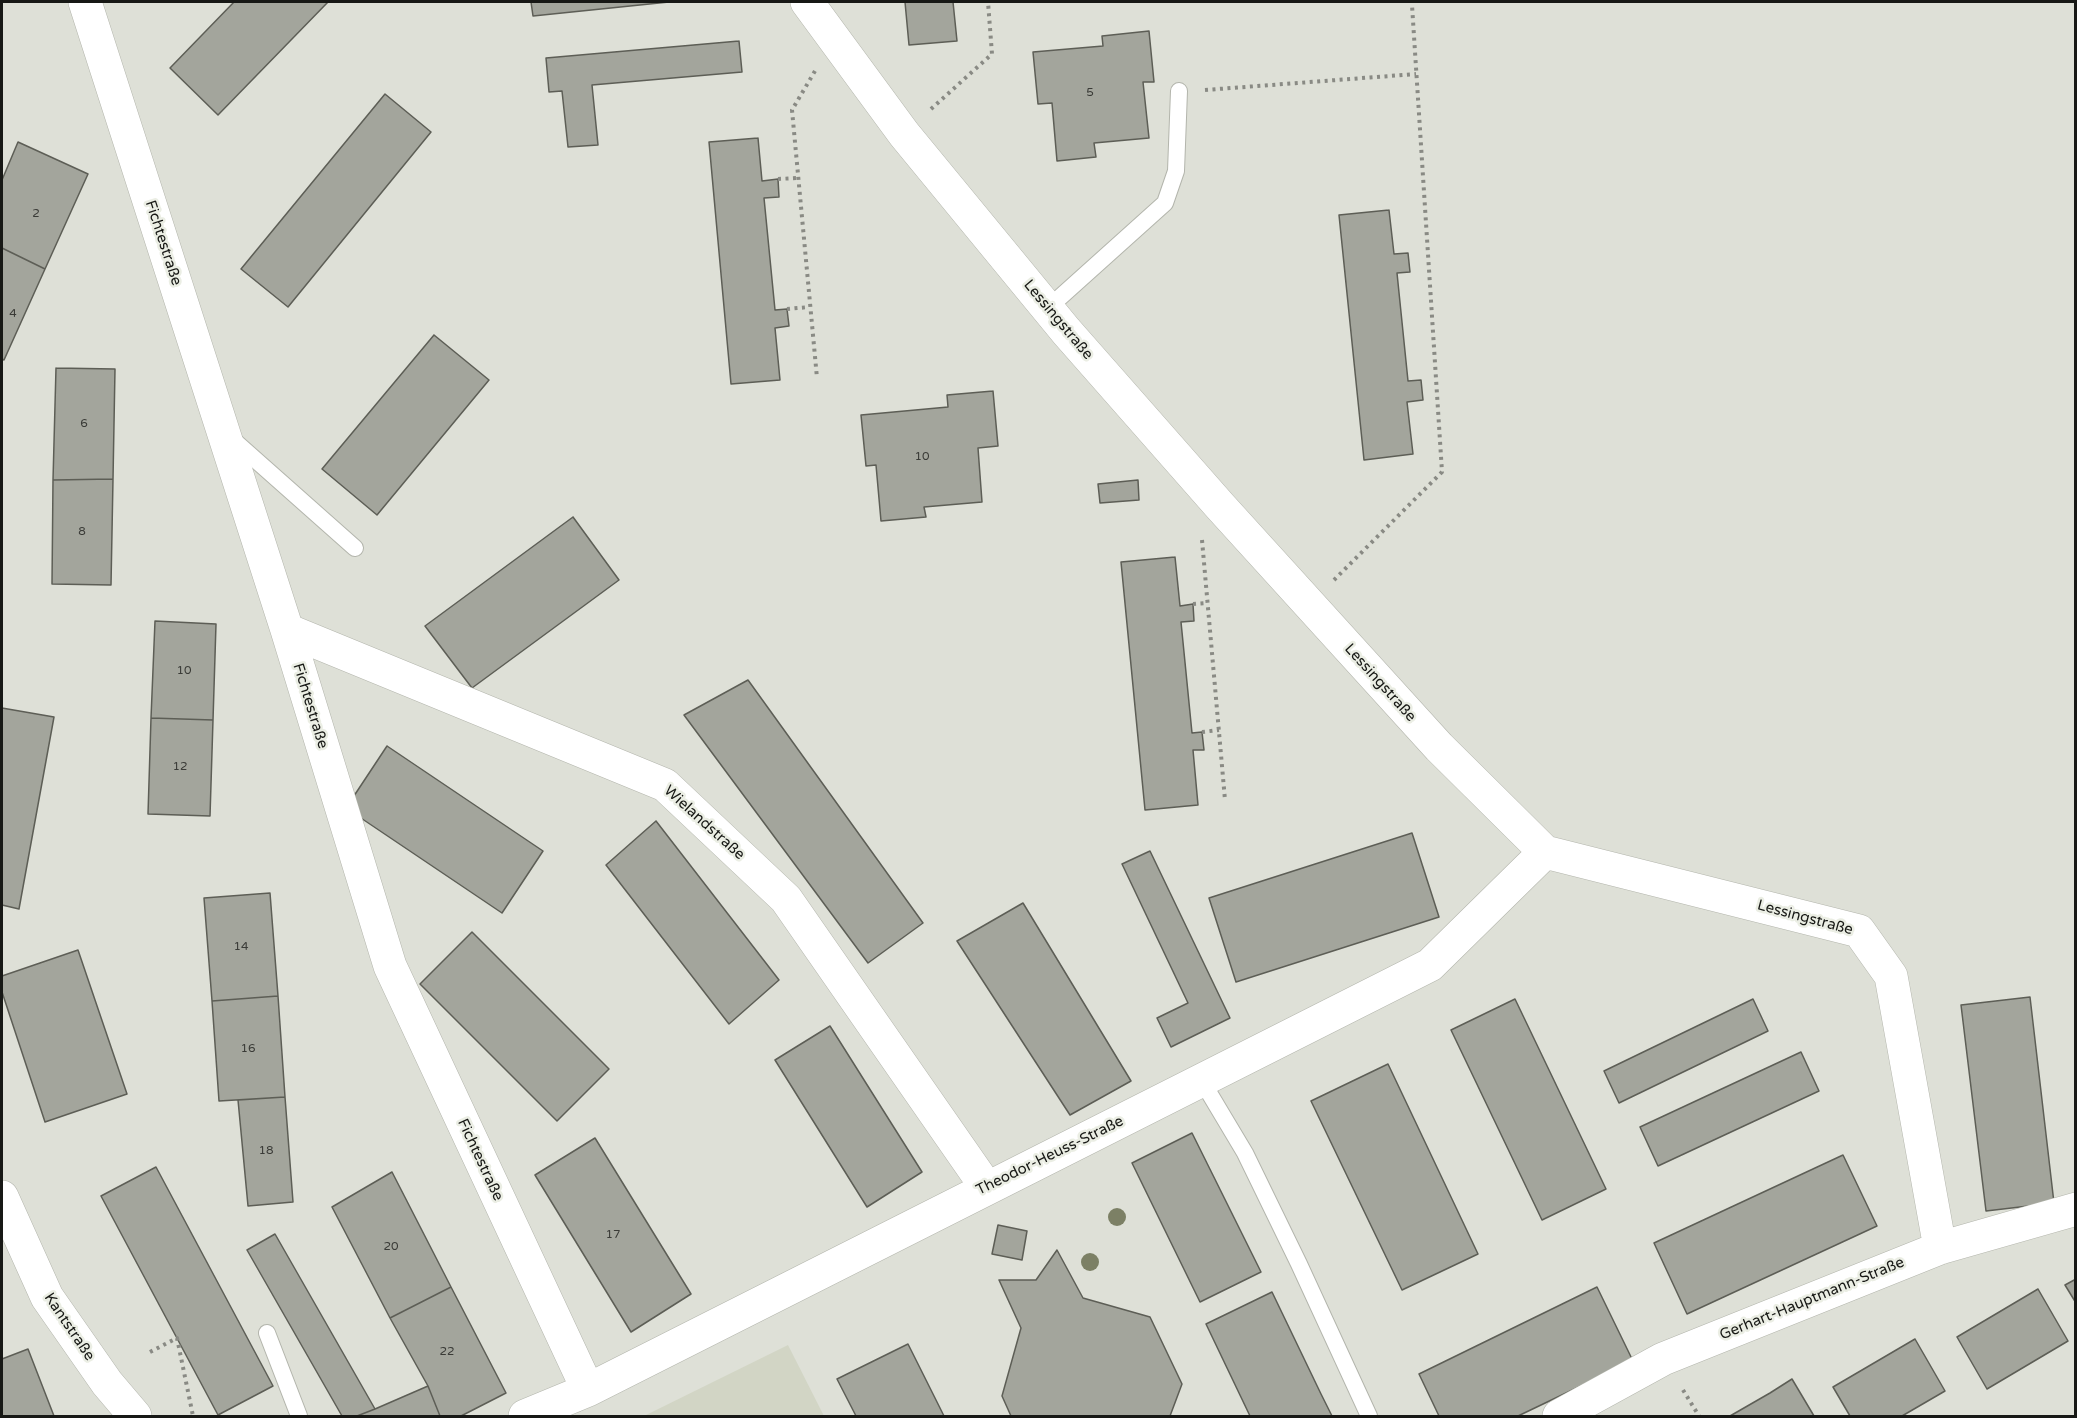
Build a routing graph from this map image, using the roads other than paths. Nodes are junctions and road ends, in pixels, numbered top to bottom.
1 (85, 2) edge
2 (807, 2) edge
3 (1179, 92) road end
4 (1047, 309) junction
5 (223, 432) junction
6 (355, 548) dead end
7 (287, 630) junction
8 (1545, 852) junction
9 (1202, 1081) junction
10 (987, 1188) junction
11 (2, 1197) edge
12 (2076, 1209) edge
13 (1940, 1248) junction
14 (267, 1333) dead end
15 (588, 1390) junction
16 (135, 1416) edge
17 (299, 1416) edge
18 (525, 1416) edge
19 (1369, 1416) edge
20 (1559, 1416) edge

1 - 5 street, Fichtestraße
2 - 4 street, Lessingstraße
3 - 4 lane
4 - 8 street, Lessingstraße
5 - 6 lane
5 - 7 street, Fichtestraße
7 - 10 street, Wielandstraße
7 - 15 street, Fichtestraße
8 - 9 street, Theodor-Heuss-Straße
8 - 13 street, Lessingstraße
9 - 10 street, Theodor-Heuss-Straße
9 - 19 lane
10 - 15 street, Theodor-Heuss-Straße
11 - 16 street, Kantstraße
12 - 13 street, Gerhart-Hauptmann-Straße
13 - 20 street, Gerhart-Hauptmann-Straße
14 - 17 lane
15 - 18 street, Theodor-Heuss-Straße

